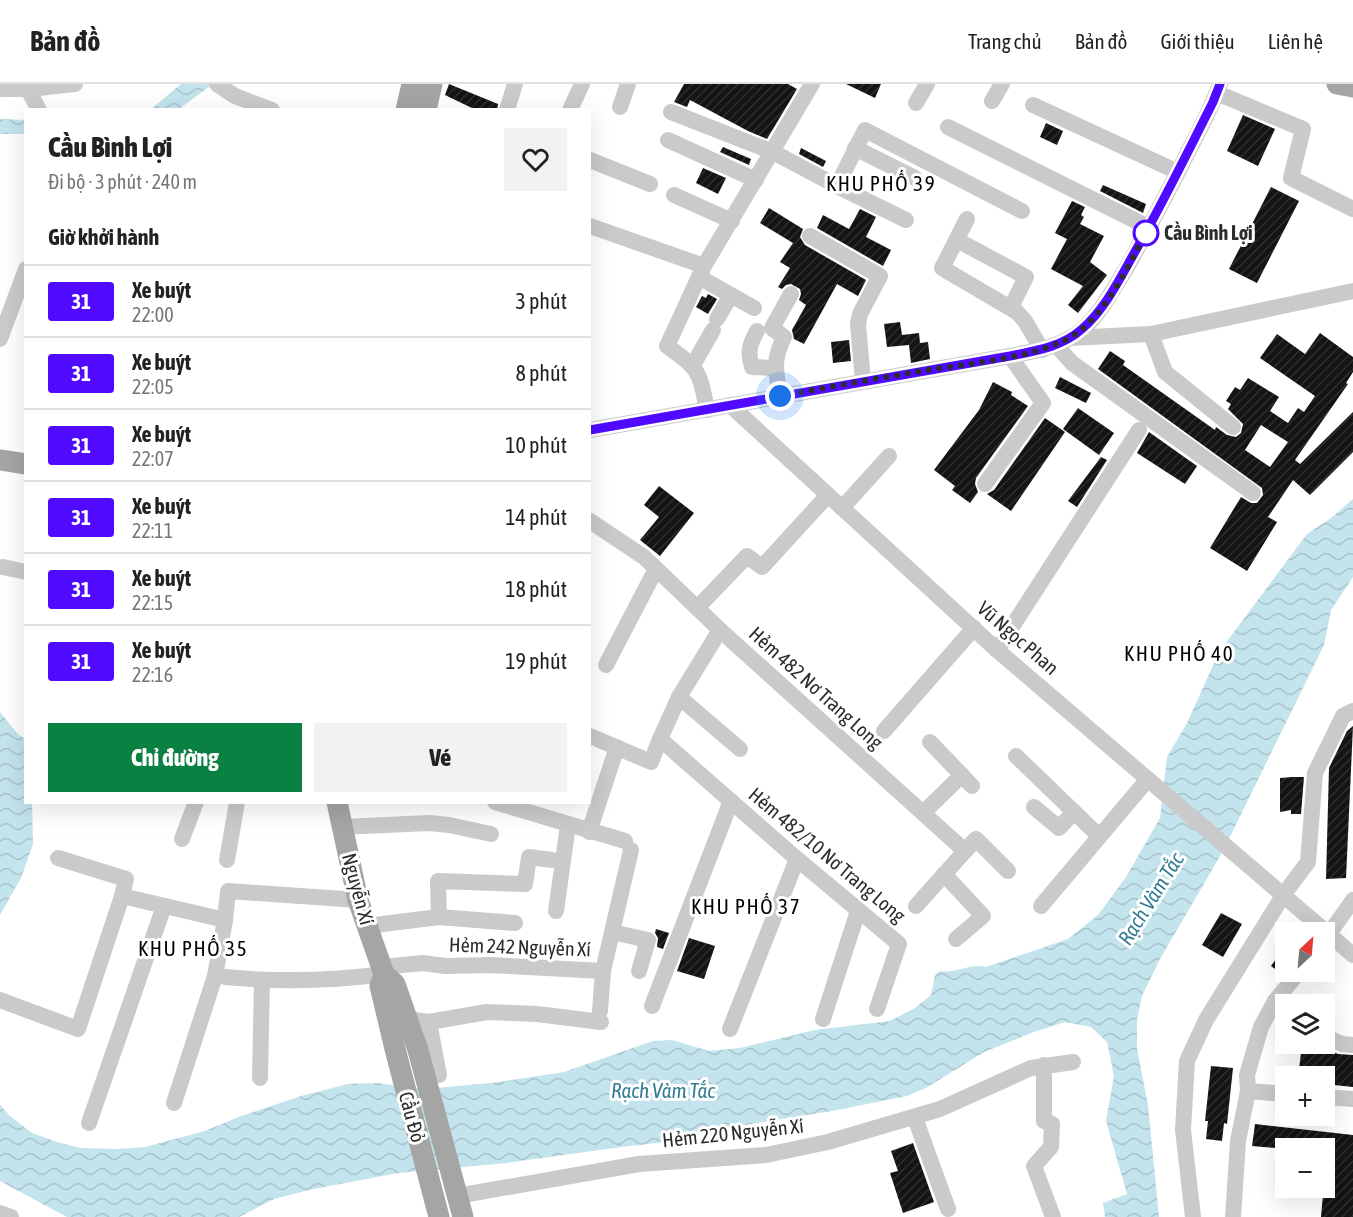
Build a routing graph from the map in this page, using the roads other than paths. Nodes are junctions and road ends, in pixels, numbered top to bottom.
1 (75, 84) edge
2 (217, 84) edge
3 (412, 84) edge
4 (432, 84) edge
5 (515, 84) edge
6 (582, 84) edge
7 (628, 84) edge
8 (812, 84) edge
9 (927, 84) edge
10 (1002, 84) edge
11 (1337, 84) edge
12 (27, 87) edge
13 (1353, 87) edge
14 (1218, 88) edge
15 (0, 89) edge
16 (992, 101) dead end
17 (916, 104) dead end
18 (1033, 105) dead end
19 (620, 107) dead end
20 (38, 108) edge
21 (267, 108) edge
22 (406, 108) edge
23 (426, 108) edge
24 (508, 108) edge
25 (571, 108) edge
26 (671, 112) dead end
27 (948, 127) dead end
28 (668, 140) dead end
29 (855, 148) junction
30 (773, 152) junction
31 (591, 160) edge
32 (1178, 172) junction
33 (915, 178) dead end
34 (756, 180) junction
35 (650, 184) dead end
36 (837, 186) junction
37 (674, 195) dead end
38 (1353, 209) edge
39 (1022, 211) dead end
40 (967, 219) dead end
41 (906, 220) dead end
42 (732, 221) junction
43 (591, 226) edge
44 (1149, 228) junction
45 (810, 236) dead end
46 (957, 240) junction
47 (702, 272) junction
48 (24, 274) edge
49 (1353, 291) edge
50 (791, 294) dead end
51 (731, 295) junction
52 (1011, 307) junction
53 (753, 308) dead end
54 (757, 331) dead end
55 (1151, 334) junction
56 (0, 339) edge
57 (1056, 344) junction
58 (1010, 356) junction
59 (693, 365) junction
60 (776, 368) junction
61 (863, 381) junction
62 (780, 396) junction
63 (730, 405) junction
64 (706, 410) junction
65 (1233, 427) dead end
66 (591, 430) edge
67 (1139, 430) dead end
68 (889, 456) dead end
69 (0, 460) edge
70 (24, 464) edge
71 (985, 484) dead end
72 (1253, 493) dead end
73 (828, 495) junction
74 (842, 508) junction
75 (591, 522) edge
76 (3, 567) dead end
77 (657, 568) junction
78 (24, 572) edge
79 (697, 608) junction
80 (974, 628) junction
81 (720, 630) junction
82 (997, 650) junction
83 (606, 665) dead end
84 (679, 697) junction
85 (1353, 711) edge
86 (884, 731) dead end
87 (591, 736) edge
88 (660, 739) junction
89 (930, 742) dead end
90 (616, 747) junction
91 (740, 749) dead end
92 (1016, 756) dead end
93 (1153, 782) junction
94 (731, 801) junction
95 (195, 804) edge
96 (237, 804) edge
97 (337, 804) edge
98 (502, 804) edge
99 (1034, 807) dead end
100 (1074, 812) junction
101 (923, 813) junction
102 (568, 825) junction
103 (342, 827) junction
104 (589, 832) junction
105 (491, 834) dead end
106 (1099, 836) junction
107 (182, 839) dead end
108 (965, 851) junction
109 (58, 858) dead end
110 (797, 859) junction
111 (227, 860) dead end
112 (552, 860) dead end
113 (1008, 871) dead end
114 (944, 874) junction
115 (1284, 894) junction
116 (122, 896) junction
117 (358, 900) junction
118 (1353, 900) edge
119 (164, 906) junction
120 (916, 906) dead end
121 (1041, 906) dead end
122 (556, 911) dead end
123 (858, 911) junction
124 (439, 917) junction
125 (225, 920) junction
126 (515, 922) dead end
127 (1311, 922) edge
128 (367, 926) junction
129 (1335, 926) edge
130 (612, 932) junction
131 (956, 939) dead end
132 (1335, 943) edge
133 (1353, 955) edge
134 (383, 970) junction
135 (603, 971) junction
136 (639, 971) dead end
137 (225, 977) dead end
138 (262, 981) junction
139 (0, 1000) edge
140 (652, 1006) dead end
141 (877, 1010) dead end
142 (1275, 1011) edge
143 (408, 1019) junction
144 (823, 1019) dead end
145 (429, 1022) junction
146 (730, 1029) dead end
147 (1335, 1041) edge
148 (1353, 1045) edge
149 (394, 1049) joint
150 (418, 1050) joint
151 (1073, 1062) dead end
152 (1044, 1065) junction
153 (439, 1075) dead end
154 (260, 1078) dead end
155 (1248, 1091) junction
156 (1275, 1093) edge
157 (1335, 1098) edge
158 (1353, 1099) edge
159 (174, 1103) dead end
160 (915, 1118) junction
161 (89, 1123) dead end
162 (456, 1190) junction
163 (948, 1209) dead end
164 (0, 1213) edge
165 (11, 1217) edge
166 (439, 1217) edge
167 (463, 1217) edge
168 (1053, 1217) edge
169 (1193, 1217) edge
170 (1233, 1217) edge

1 - 12 street
2 - 21 street
3 - 22 main road
4 - 23 main road
5 - 24 street
6 - 25 street
7 - 19 street
8 - 30 street
9 - 17 street
10 - 16 street
11 - 13 main road
12 - 15 street
12 - 20 street
14 - 32 street
14 - 38 street
18 - 32 street
26 - 30 street
27 - 44 street
28 - 34 street
29 - 33 street
29 - 36 street
29 - 39 street
30 - 34 street
30 - 36 street
31 - 35 street
32 - 44 street
34 - 42 street
36 - 41 street
37 - 42 street
40 - 46 street
42 - 47 street
43 - 47 street
44 - 57 street
45 - 61 street
46 - 52 street
46 - 52 street
47 - 51 street
47 - 59 street
48 - 56 street
49 - 55 street
50 - 60 street
51 - 53 street
51 - 59 street
52 - 57 street
54 - 60 street
55 - 57 street
55 - 65 street
57 - 58 street
57 - 72 street
58 - 61 street
58 - 71 street
59 - 64 street
60 - 62 street
61 - 62 street
62 - 63 street
63 - 64 street
63 - 73 street, Vũ Ngọc Phan
64 - 66 street
67 - 82 street
68 - 74 street
69 - 70 main road
73 - 74 street, Vũ Ngọc Phan
73 - 79 street
74 - 80 street, Vũ Ngọc Phan
75 - 77 street, Hẻm 482 Nơ Trang Long
76 - 78 street
77 - 79 street, Hẻm 482 Nơ Trang Long
77 - 83 street
79 - 81 street, Hẻm 482 Nơ Trang Long
80 - 82 street, Vũ Ngọc Phan
80 - 86 street
81 - 84 street
81 - 101 street, Hẻm 482 Nơ Trang Long
82 - 93 street, Vũ Ngọc Phan
84 - 88 street
84 - 91 street
85 - 115 street
87 - 90 street
88 - 90 street
88 - 94 street, Hẻm 482/10 Nơ Trang Long
89 - 101 street
90 - 104 street
92 - 100 street
93 - 106 street
93 - 115 street, Vũ Ngọc Phan
94 - 110 street, Hẻm 482/10 Nơ Trang Long
94 - 140 street, Hẻm 482/10 Nơ Trang Long
95 - 107 street
96 - 111 street
97 - 103 main road, Nguyễn Xí
98 - 102 street
99 - 100 street
100 - 106 street
101 - 108 street, Hẻm 482 Nơ Trang Long
102 - 104 street
102 - 122 street
103 - 105 street
103 - 117 main road, Nguyễn Xí
104 - 130 street, Hẻm 242 Nguyễn Xí
106 - 121 street
108 - 113 street
108 - 114 street
109 - 116 street
110 - 123 street, Hẻm 482/10 Nơ Trang Long
110 - 146 street
112 - 124 street
114 - 120 street
114 - 131 street
115 - 127 street, Vũ Ngọc Phan
115 - 169 street
116 - 119 street
116 - 139 street
117 - 125 street
117 - 128 main road, Nguyễn Xí
118 - 129 street
119 - 125 street
119 - 161 street
123 - 141 street, Hẻm 482/10 Nơ Trang Long
123 - 144 street
124 - 126 street
124 - 128 street
125 - 159 street
128 - 134 main road, Nguyễn Xí
130 - 135 street, Hẻm 242 Nguyễn Xí
130 - 136 street
132 - 133 street, Vũ Ngọc Phan
134 - 135 street, Hẻm 242 Nguyễn Xí
134 - 138 street, Hẻm 242 Nguyễn Xí
134 - 143 main road, Nguyễn Xí
134 - 149 main road, Nguyễn Xí
135 - 145 street
137 - 138 street, Hẻm 242 Nguyễn Xí
138 - 154 street
142 - 155 street
143 - 145 street
143 - 150 main road, Nguyễn Xí
145 - 153 street
147 - 148 street
149 - 166 main road, Cầu Đỏ
150 - 162 main road, Cầu Đỏ
151 - 152 street, Hẻm 220 Nguyễn Xí
152 - 160 street, Hẻm 220 Nguyễn Xí
152 - 168 street
155 - 156 street
155 - 170 street
157 - 158 street
160 - 162 street, Hẻm 220 Nguyễn Xí
160 - 163 street
162 - 167 main road
164 - 165 street

